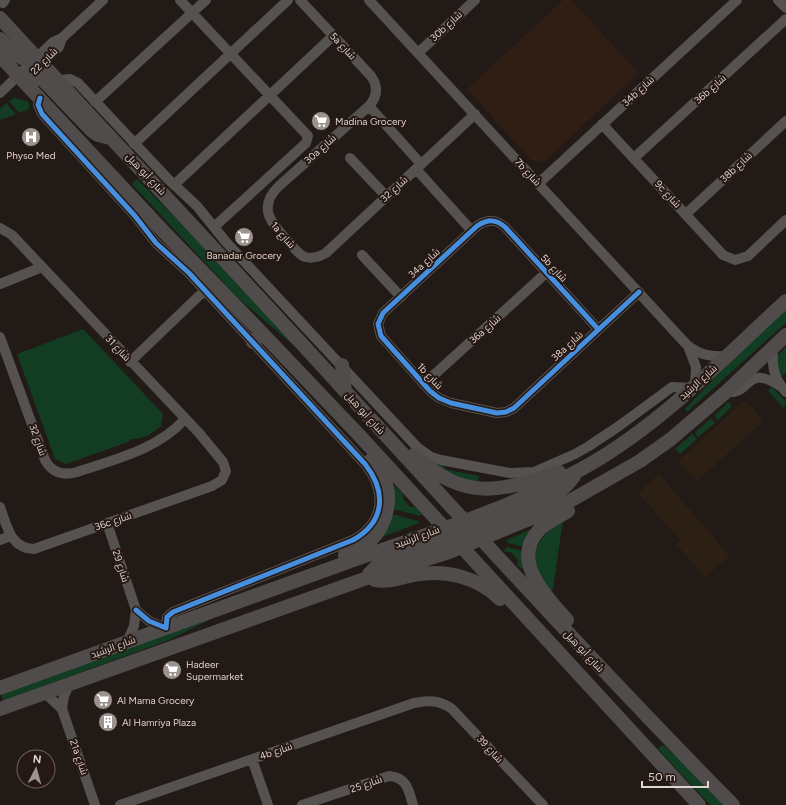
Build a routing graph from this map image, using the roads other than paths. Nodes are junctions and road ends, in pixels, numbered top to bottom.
1 (103, 0) edge
2 (180, 0) edge
3 (206, 0) edge
4 (288, 0) edge
5 (300, 0) edge
6 (369, 0) edge
7 (475, 0) edge
8 (737, 0) edge
9 (778, 0) edge
10 (786, 8) edge
11 (192, 13) junction
12 (0, 18) edge
13 (786, 19) edge
14 (333, 36) junction
15 (0, 39) edge
16 (418, 53) junction
17 (231, 54) junction
18 (0, 56) edge
19 (37, 61) junction
20 (26, 79) junction
21 (59, 80) junction
22 (0, 93) edge
23 (269, 96) junction
24 (40, 98) junction
25 (0, 100) edge
26 (372, 101) junction
27 (96, 102) junction
28 (475, 114) junction
29 (786, 121) edge
30 (602, 124) junction
31 (112, 138) junction
32 (134, 144) junction
33 (350, 158) dead end
34 (634, 158) junction
35 (418, 166) junction
36 (539, 183) junction
37 (174, 185) junction
38 (386, 196) junction
39 (268, 204) joint
40 (686, 214) junction
41 (786, 220) edge
42 (494, 221) joint
43 (214, 227) junction
44 (0, 228) edge
45 (472, 231) junction
46 (362, 255) dead end
47 (310, 258) joint
48 (42, 267) junction
49 (546, 273) junction
50 (0, 284) edge
51 (204, 291) junction
52 (639, 292) junction
53 (401, 297) junction
54 (786, 301) edge
55 (598, 329) junction
56 (379, 331) joint
57 (786, 335) edge
58 (0, 337) edge
59 (257, 337) junction
60 (687, 345) junction
61 (773, 347) junction
62 (726, 356) junction
63 (130, 362) junction
64 (342, 365) junction
65 (424, 384) junction
66 (694, 387) junction
67 (783, 389) edge
68 (345, 391) junction
69 (726, 392) junction
70 (506, 412) joint
71 (185, 419) junction
72 (359, 435) junction
73 (388, 438) junction
74 (577, 472) junction
75 (226, 475) joint
76 (586, 492) junction
77 (0, 507) edge
78 (107, 523) junction
79 (462, 534) junction
80 (10, 536) junction
81 (0, 540) edge
82 (324, 571) junction
83 (367, 578) junction
84 (136, 610) junction
85 (166, 628) junction
86 (539, 632) junction
87 (127, 642) junction
88 (595, 663) junction
89 (69, 685) junction
90 (0, 688) edge
91 (45, 693) junction
92 (433, 701) joint
93 (0, 709) edge
94 (62, 709) junction
95 (640, 710) junction
96 (252, 759) junction
97 (95, 805) edge
98 (120, 805) edge
99 (268, 805) edge
100 (302, 805) edge
101 (413, 805) edge
102 (543, 805) edge
103 (699, 805) edge
104 (732, 805) edge

1 - 19 street, شارع 22
2 - 11 street
3 - 11 street
4 - 17 street
5 - 14 street, 5a شارع
6 - 16 street, 7b شارع
7 - 16 street, 30b شارع
8 - 30 street, 34b شارع
9 - 10 street
11 - 17 street
11 - 27 street
12 - 19 main road, شارع أبو هيل
13 - 34 street, 36b شارع
14 - 23 street
14 - 26 street, 5a شارع
15 - 19 main road
16 - 28 street, 7b شارع
17 - 23 street
17 - 32 street
18 - 20 main road, شارع أبو هيل
19 - 20 street, شارع 22
19 - 21 main road, شارع أبو هيل
20 - 22 street
20 - 24 main road, شارع أبو هيل
20 - 25 street
20 - 31 main road
21 - 27 street
21 - 31 main road, شارع أبو هيل
23 - 37 street
23 - 43 street
24 - 51 street
24 - 59 main road, شارع أبو هيل
26 - 35 street
26 - 39 street, 30a شارع
27 - 32 street
28 - 35 street, شارع 32
28 - 36 street, 7b شارع
29 - 40 street, 38b شارع
30 - 34 street, 9c شارع
30 - 36 street, 34b شارع
31 - 68 main road, شارع أبو هيل
32 - 37 street
33 - 38 street
34 - 40 street, 9c شارع
35 - 38 street, شارع 32
35 - 45 street
36 - 52 street, 7b شارع
37 - 43 street
38 - 47 street, شارع 32
39 - 47 street, 1a شارع
40 - 41 street, 9c شارع
42 - 45 street, 34a شارع
42 - 49 street, 5b شارع
43 - 64 street
44 - 48 street, شارع 31
45 - 53 street, 34a شارع
46 - 53 street
48 - 50 street
48 - 63 street, شارع 31
49 - 55 street, 5b شارع
49 - 65 street, 36a شارع
51 - 59 street
51 - 63 street
52 - 55 street, 38a شارع
52 - 60 street, 7b شارع
53 - 56 street, 34a شارع
54 - 62 main road, شارع الرشيد
55 - 70 street, 38a شارع
56 - 65 street, 1b شارع
57 - 61 main road, شارع الرشيد
58 - 71 street, شارع 32
59 - 72 main road, شارع أبو هيل
59 - 85 street
60 - 62 street, 7b شارع
60 - 66 street, 7b شارع
61 - 67 street
61 - 69 main road, شارع الرشيد
62 - 66 main road, شارع الرشيد
63 - 71 street, شارع 31
64 - 66 street
64 - 68 main road
65 - 70 street, 1b شارع
66 - 74 main road, شارع الرشيد
67 - 69 street
68 - 73 main road, شارع أبو هيل
69 - 76 main road, شارع الرشيد
71 - 75 street, شارع 31
72 - 79 main road
72 - 82 main road
73 - 74 main road
73 - 79 main road, شارع أبو هيل
74 - 79 main road
75 - 78 street, 36c شارع
76 - 79 main road, شارع الرشيد
76 - 88 main road
77 - 80 street
78 - 80 street, 36c شارع
78 - 84 street, شارع 29
79 - 82 main road, شارع الرشيد
79 - 83 main road
79 - 86 main road, شارع أبو هيل
79 - 88 main road, شارع أبو هيل
79 - 95 main road
80 - 81 street
82 - 85 main road, شارع الرشيد
83 - 86 main road
83 - 89 main road, شارع الرشيد
84 - 85 street
84 - 87 street, شارع 29
85 - 87 main road, شارع الرشيد
86 - 103 main road, شارع أبو هيل
87 - 90 main road, شارع الرشيد
88 - 95 main road, شارع أبو هيل
89 - 91 main road, شارع الرشيد
89 - 94 street
91 - 93 main road, شارع الرشيد
91 - 94 street, 21a شارع
92 - 96 street, 4b شارع
92 - 102 street, شارع 39
94 - 97 street, 21a شارع
95 - 104 main road, شارع أبو هيل
96 - 98 street, 4b شارع
96 - 99 street
100 - 101 street, شارع 25

